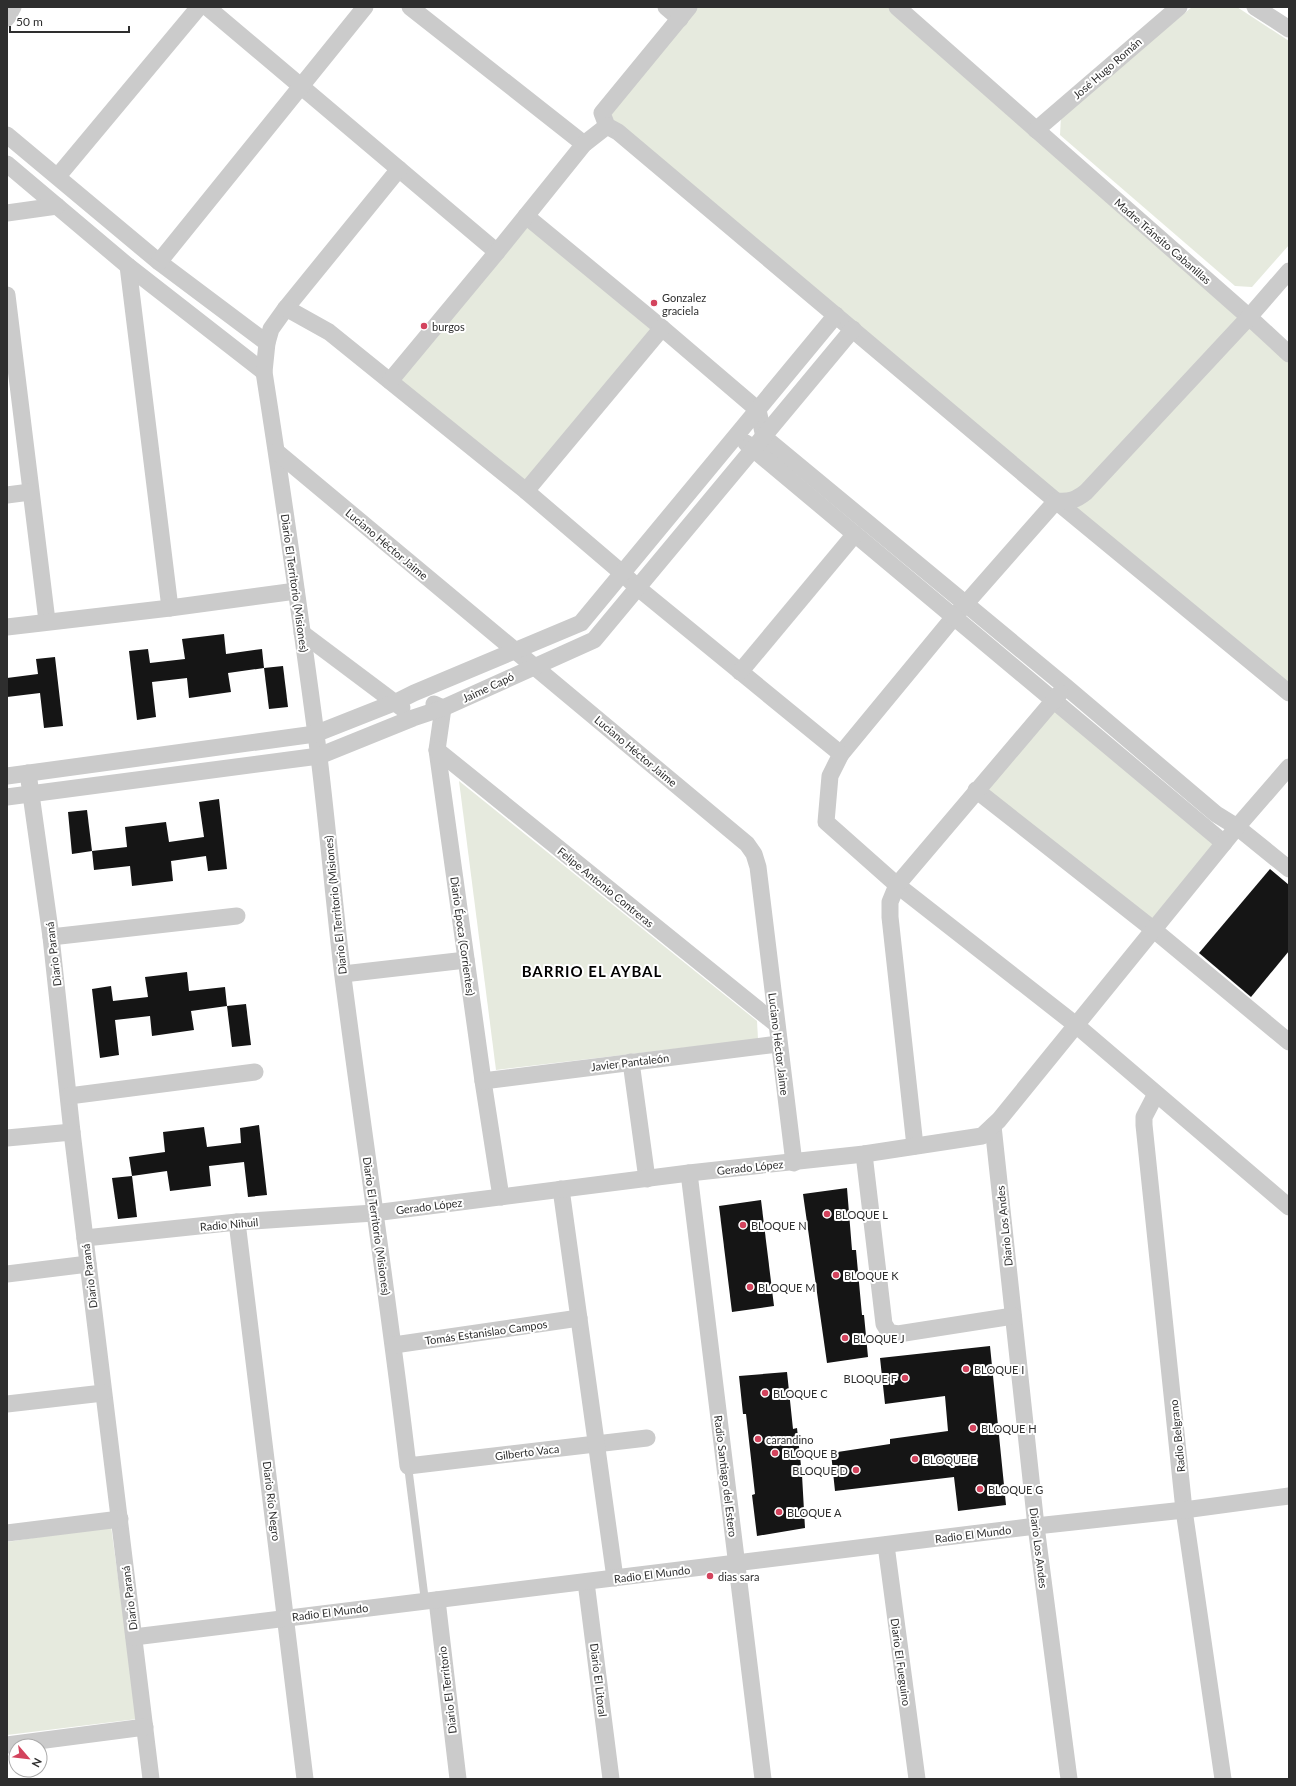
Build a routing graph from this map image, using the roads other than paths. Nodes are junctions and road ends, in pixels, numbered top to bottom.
1 (13, 7) edge
2 (199, 7) edge
3 (207, 7) edge
4 (365, 7) edge
5 (410, 7) edge
6 (666, 7) edge
7 (897, 7) edge
8 (1178, 7) edge
9 (1255, 7) edge
10 (685, 13) edge
11 (7, 18) edge
12 (1289, 29) edge
13 (302, 87) junction
14 (607, 126) junction
15 (1036, 130) junction
16 (7, 135) edge
17 (584, 144) junction
18 (7, 164) edge
19 (399, 169) junction
20 (58, 176) junction
21 (56, 206) junction
22 (7, 213) edge
23 (526, 216) junction
24 (498, 252) junction
25 (159, 262) junction
26 (128, 266) junction
27 (1289, 271) edge
28 (7, 295) edge
29 (286, 308) junction
30 (836, 315) junction
31 (1250, 317) junction
32 (662, 328) junction
33 (853, 329) junction
34 (267, 343) junction
35 (1289, 354) edge
36 (11, 361) edge
37 (264, 372) junction
38 (390, 381) junction
39 (758, 410) junction
40 (737, 435) junction
41 (759, 443) junction
42 (276, 452) junction
43 (526, 491) junction
44 (30, 492) junction
45 (7, 495) edge
46 (1056, 501) junction
47 (855, 534) junction
48 (622, 573) junction
49 (638, 588) junction
50 (296, 591) junction
51 (966, 604) junction
52 (170, 608) junction
53 (954, 617) junction
54 (47, 621) junction
55 (7, 627) edge
56 (302, 633) junction
57 (515, 650) junction
58 (534, 666) junction
59 (740, 672) junction
60 (1065, 686) junction
61 (414, 693) junction
62 (1289, 693) edge
63 (1053, 700) junction
64 (396, 702) junction
65 (443, 708) junction
66 (413, 718) junction
67 (315, 734) junction
68 (437, 750) junction
69 (841, 754) junction
70 (319, 756) junction
71 (1289, 767) edge
72 (28, 773) junction
73 (7, 776) edge
74 (976, 790) junction
75 (31, 794) junction
76 (7, 797) edge
77 (1237, 827) junction
78 (1224, 843) junction
79 (1289, 869) edge
80 (896, 885) junction
81 (237, 916) dead end
82 (1154, 930) junction
83 (51, 937) junction
84 (466, 960) junction
85 (343, 974) junction
86 (776, 1024) junction
87 (1076, 1025) junction
88 (1289, 1042) edge
89 (778, 1044) junction
90 (631, 1062) junction
91 (255, 1072) dead end
92 (483, 1081) junction
93 (1156, 1094) junction
94 (69, 1096) junction
95 (993, 1126) junction
96 (72, 1132) junction
97 (7, 1138) edge
98 (915, 1146) junction
99 (864, 1154) junction
100 (794, 1163) junction
101 (689, 1173) junction
102 (647, 1179) junction
103 (561, 1189) junction
104 (501, 1197) junction
105 (1289, 1207) edge
106 (374, 1213) junction
107 (237, 1222) junction
108 (85, 1238) junction
109 (88, 1264) junction
110 (7, 1274) edge
111 (1013, 1316) junction
112 (578, 1318) junction
113 (394, 1345) junction
114 (103, 1393) junction
115 (7, 1404) edge
116 (647, 1438) dead end
117 (596, 1444) junction
118 (408, 1466) junction
119 (1289, 1496) edge
120 (1184, 1510) junction
121 (120, 1519) junction
122 (1036, 1526) junction
123 (7, 1533) edge
124 (886, 1545) junction
125 (736, 1563) junction
126 (616, 1578) junction
127 (586, 1582) junction
128 (431, 1601) junction
129 (286, 1618) junction
130 (134, 1637) junction
131 (145, 1727) junction
132 (7, 1745) edge
133 (151, 1779) edge
134 (305, 1779) edge
135 (458, 1779) edge
136 (611, 1779) edge
137 (763, 1779) edge
138 (917, 1779) edge
139 (1069, 1779) edge
140 (1223, 1779) edge

1 - 11 street
2 - 20 street
3 - 13 street
4 - 13 street
5 - 17 street
6 - 10 street
7 - 15 street, Madre Tránsito Cabanillas
8 - 15 street, José Hugo Román
9 - 12 street
10 - 14 street
13 - 19 street
13 - 25 street
14 - 17 street
14 - 30 street
15 - 31 street, Madre Tránsito Cabanillas
16 - 20 street
17 - 23 street
18 - 21 street
19 - 24 street
19 - 29 street, Diario El Territorio (Misiones)
20 - 25 street
21 - 22 street
21 - 26 street
23 - 24 street
23 - 32 street
24 - 38 street
25 - 34 street
26 - 37 street
26 - 52 street
27 - 31 street
28 - 36 street
29 - 34 street, Diario El Territorio (Misiones)
29 - 38 street
30 - 33 street
30 - 39 street, Jaime Capó
31 - 35 street, Madre Tránsito Cabanillas
31 - 46 street
32 - 39 street
32 - 43 street
33 - 41 street, Jaime Capó
33 - 46 street
34 - 37 street, Diario El Territorio (Misiones)
36 - 44 street
37 - 42 street, Diario El Territorio (Misiones)
38 - 43 street
39 - 40 street, Jaime Capó
39 - 41 street
40 - 41 street
40 - 48 street, Jaime Capó
41 - 47 street
41 - 49 street, Jaime Capó
41 - 51 street
42 - 50 street, Diario El Territorio (Misiones)
42 - 57 street, Luciano Héctor Jaime
43 - 48 street
44 - 45 street
44 - 54 street
46 - 51 street
46 - 62 street
47 - 53 street
47 - 59 street
48 - 49 street
48 - 57 street, Jaime Capó
49 - 58 street, Jaime Capó
49 - 59 street
50 - 52 street
50 - 56 street, Diario El Territorio (Misiones)
51 - 53 street
51 - 60 street
52 - 54 street
53 - 63 street
53 - 69 street
54 - 55 street
56 - 64 street
56 - 67 street, Diario El Territorio (Misiones)
57 - 58 street, Luciano Héctor Jaime
57 - 61 street, Jaime Capó
58 - 65 street, Jaime Capó
58 - 86 street, Luciano Héctor Jaime
59 - 69 street
60 - 63 street
60 - 77 street
61 - 64 street, Jaime Capó
61 - 65 street
63 - 74 street
63 - 78 street
64 - 66 street
64 - 67 street, Jaime Capó
65 - 66 street, Jaime Capó
65 - 68 street, Diario Época (Corrientes)
66 - 70 street, Jaime Capó
67 - 70 street, Diario El Territorio (Misiones)
67 - 72 street, Jaime Capó
68 - 84 street, Diario Época (Corrientes)
68 - 86 street, Felipe Antonio Contreras
69 - 80 street
70 - 75 street, Jaime Capó
70 - 85 street, Diario El Territorio (Misiones)
71 - 77 street, Gerado López
72 - 73 street, Jaime Capó
72 - 75 street, Diario Paraná
74 - 80 street
74 - 82 street
75 - 76 street, Jaime Capó
75 - 83 street, Diario Paraná
77 - 78 street, Gerado López
77 - 79 street
78 - 82 street, Gerado López
80 - 87 street
80 - 98 street
81 - 83 street
82 - 87 street, Gerado López
82 - 88 street
83 - 94 street, Diario Paraná
84 - 85 street
84 - 92 street, Diario Época (Corrientes)
85 - 106 street, Diario El Territorio (Misiones)
86 - 89 street, Luciano Héctor Jaime
87 - 93 street
87 - 95 street, Gerado López
89 - 90 street, Javier Pantaleón
89 - 100 street, Luciano Héctor Jaime
90 - 92 street, Javier Pantaleón
90 - 102 street
91 - 94 street
92 - 104 street, Diario Época (Corrientes)
93 - 105 street
93 - 120 street, Radio Belgrano
94 - 96 street, Diario Paraná
95 - 98 street, Gerado López
95 - 111 street, Diario Los Andes
96 - 97 street
96 - 108 street, Diario Paraná
98 - 99 street, Gerado López
99 - 100 street, Gerado López
99 - 111 street
100 - 101 street, Gerado López
101 - 102 street, Gerado López
101 - 125 street, Radio Santiago del Estero
102 - 103 street, Gerado López
103 - 104 street, Gerado López
103 - 112 street
104 - 106 street, Gerado López
106 - 107 street, Radio Nihuil
106 - 113 street, Diario El Territorio (Misiones)
107 - 108 street, Radio Nihuil
107 - 129 street, Diario Río Negro
108 - 109 street, Diario Paraná
109 - 110 street
109 - 114 street, Diario Paraná
111 - 122 street, Diario Los Andes
112 - 113 street, Tomás Estanislao Campos
112 - 117 street
113 - 118 street, Diario El Territorio (Misiones)
114 - 115 street
114 - 121 street, Diario Paraná
116 - 117 street, Gilberto Vaca
117 - 118 street, Gilberto Vaca
117 - 126 street
118 - 128 lane
119 - 120 street, Radio El Mundo
120 - 122 street, Radio El Mundo
120 - 140 street, Radio Belgrano
121 - 123 street
121 - 130 street, Diario Paraná
122 - 124 street, Radio El Mundo
122 - 139 street, Diario Los Andes
124 - 125 street, Radio El Mundo
124 - 138 street, Diario El Fueguino
125 - 126 street, Radio El Mundo
125 - 137 street, Radio Santiago del Estero
126 - 127 street, Radio El Mundo
127 - 128 street, Radio El Mundo
127 - 136 street, Diario El Litoral
128 - 129 street, Radio El Mundo
128 - 135 street, Diario El Territorio
129 - 130 street, Radio El Mundo
129 - 134 street, Diario Río Negro
130 - 131 street, Diario Paraná
131 - 132 street
131 - 133 street, Diario Paraná

